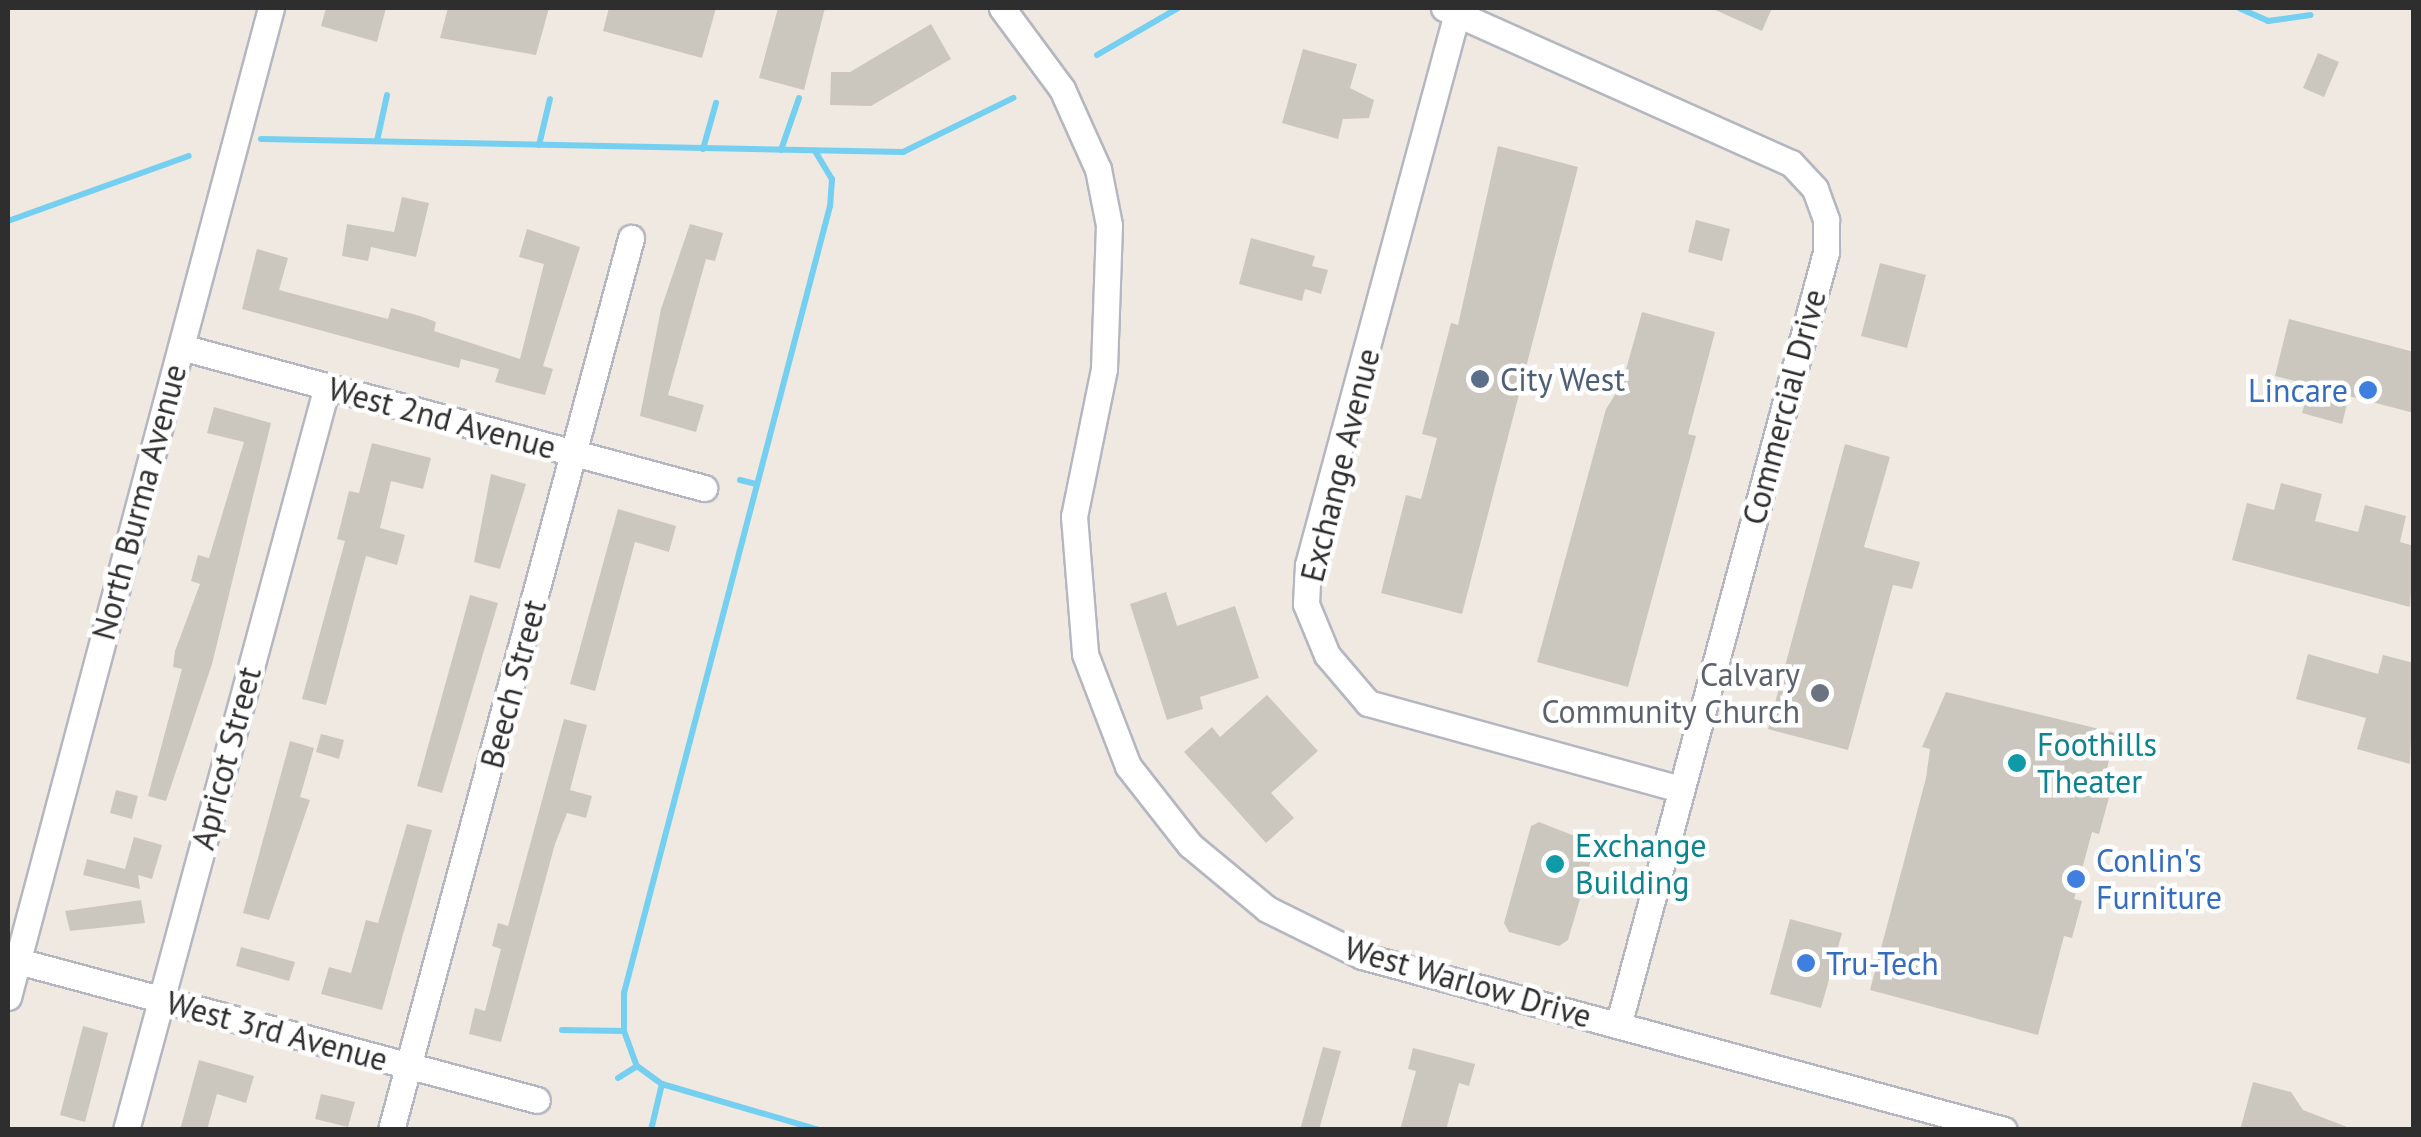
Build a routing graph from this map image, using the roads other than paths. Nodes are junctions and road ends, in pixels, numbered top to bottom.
1 (270, 8) edge
2 (1002, 8) edge
3 (1451, 10) edge
4 (630, 238) dead end
5 (180, 347) junction
6 (327, 386) junction
7 (576, 454) junction
8 (704, 488) dead end
9 (1681, 789) junction
10 (18, 961) junction
11 (8, 997) edge
12 (160, 999) junction
13 (1618, 1026) junction
14 (408, 1066) junction
15 (537, 1100) dead end
16 (126, 1130) edge
17 (391, 1130) edge
18 (2004, 1130) edge

1 - 5 street, North Burma Avenue
2 - 13 street, West Warlow Drive
3 - 9 street, Commercial Drive
3 - 9 street, Exchange Avenue
4 - 7 street, Beech Street
5 - 6 street, West 2nd Avenue
5 - 10 street, North Burma Avenue
6 - 7 street, West 2nd Avenue
6 - 12 street, Apricot Street
7 - 8 street, West 2nd Avenue
7 - 14 street, Beech Street
9 - 13 street, Commercial Drive
10 - 11 street, North Burma Avenue
10 - 12 street, West 3rd Avenue
12 - 14 street, West 3rd Avenue
12 - 16 street, Apricot Street
13 - 18 street, West Warlow Drive
14 - 15 street, West 3rd Avenue
14 - 17 street, Beech Street

